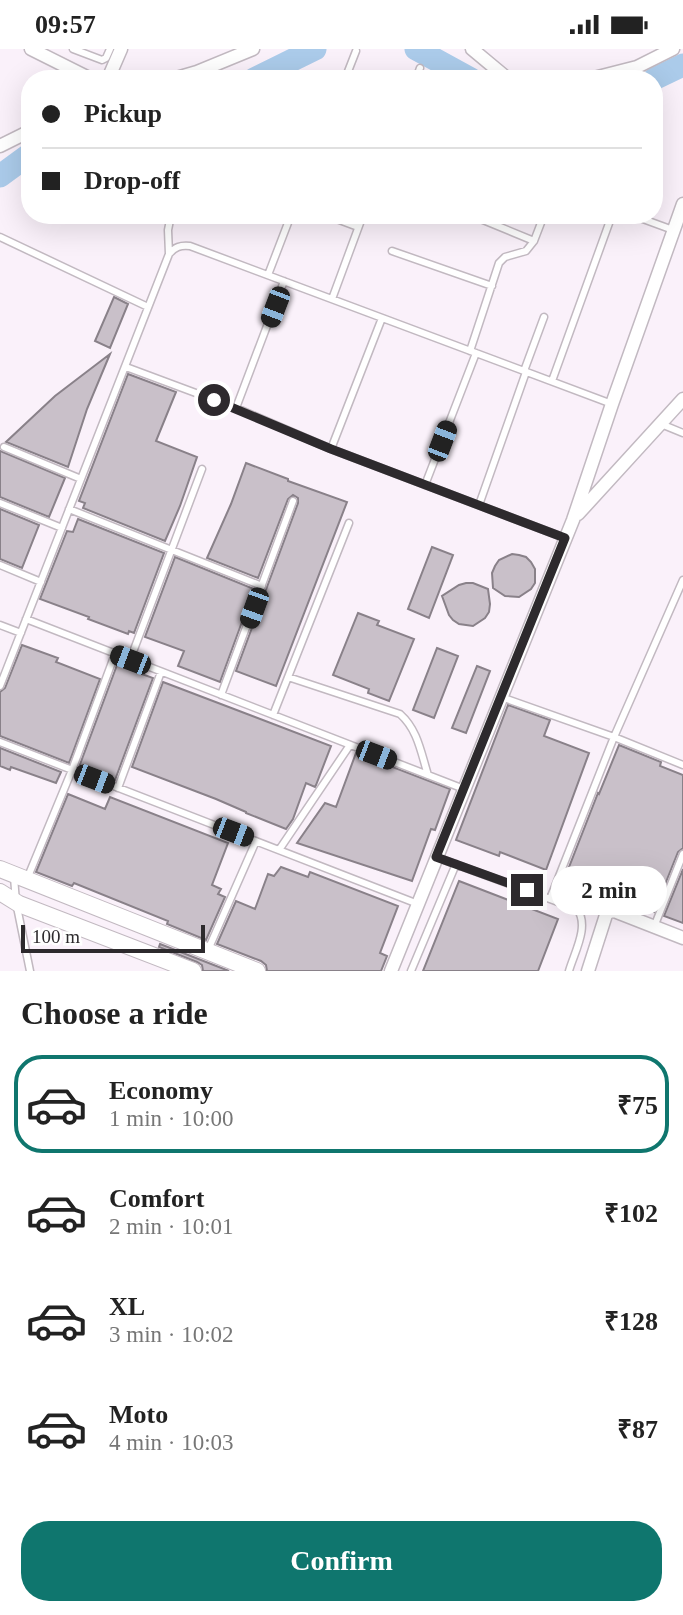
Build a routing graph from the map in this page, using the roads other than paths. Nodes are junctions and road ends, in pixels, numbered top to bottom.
1 (31, 49) edge
2 (74, 49) edge
3 (110, 49) edge
4 (121, 49) edge
5 (253, 49) edge
6 (471, 49) edge
7 (673, 49) edge
8 (356, 51) dead end
9 (73, 70) edge
10 (112, 70) edge
11 (202, 70) edge
12 (349, 70) edge
13 (497, 70) edge
14 (625, 70) edge
15 (21, 136) edge
16 (0, 146) edge
17 (683, 205) edge
18 (170, 224) edge
19 (288, 224) edge
20 (350, 224) edge
21 (359, 224) edge
22 (498, 224) edge
23 (541, 224) edge
24 (609, 224) edge
25 (657, 224) edge
26 (358, 227) junction
27 (674, 230) junction
28 (0, 237) edge
29 (534, 241) junction
30 (392, 251) dead end
31 (169, 254) junction
32 (268, 275) junction
33 (284, 281) junction
34 (492, 286) junction
35 (332, 299) junction
36 (148, 307) junction
37 (544, 317) dead end
38 (382, 318) junction
39 (473, 352) junction
40 (126, 367) junction
41 (525, 371) junction
42 (552, 381) junction
43 (683, 398) edge
44 (612, 404) junction
45 (236, 408) junction
46 (659, 424) junction
47 (683, 433) edge
48 (4, 447) dead end
49 (331, 449) junction
50 (202, 469) dead end
51 (81, 479) junction
52 (425, 485) junction
53 (293, 501) dead end
54 (0, 503) edge
55 (478, 505) junction
56 (69, 509) junction
57 (573, 520) junction
58 (349, 523) dead end
59 (62, 527) junction
60 (565, 538) junction
61 (172, 550) junction
62 (0, 565) edge
63 (683, 580) edge
64 (41, 582) junction
65 (262, 586) junction
66 (26, 619) junction
67 (0, 625) edge
68 (21, 633) junction
69 (115, 654) junction
70 (130, 660) junction
71 (161, 672) junction
72 (288, 677) junction
73 (0, 686) edge
74 (221, 695) junction
75 (501, 697) junction
76 (273, 715) junction
77 (614, 737) junction
78 (0, 742) edge
79 (350, 745) junction
80 (683, 765) edge
81 (72, 770) junction
82 (428, 775) junction
83 (118, 787) junction
84 (464, 789) junction
85 (256, 841) junction
86 (279, 850) junction
87 (683, 854) edge
88 (436, 857) junction
89 (456, 864) junction
90 (13, 875) edge
91 (0, 891) edge
92 (550, 899) junction
93 (16, 902) junction
94 (418, 904) junction
95 (654, 927) junction
96 (683, 938) edge
97 (207, 952) junction
98 (30, 971) edge
99 (193, 971) edge
100 (257, 971) edge
101 (391, 971) edge
102 (411, 971) edge
103 (569, 971) edge
104 (588, 971) edge

1 - 9 street
2 - 3 lane
4 - 10 street
5 - 11 street
6 - 13 street
7 - 14 street
8 - 12 lane
15 - 16 street
17 - 27 street
18 - 31 lane
19 - 32 lane
20 - 26 lane
21 - 26 lane
22 - 29 lane
23 - 29 lane
24 - 42 lane
25 - 27 lane
26 - 35 lane
27 - 44 street
28 - 36 lane
29 - 34 lane
30 - 34 lane
31 - 32 lane
31 - 36 lane
32 - 33 lane
33 - 35 lane
33 - 45 lane
34 - 39 lane
35 - 38 lane
36 - 40 lane
37 - 41 lane
38 - 39 lane
38 - 49 lane
39 - 41 lane
39 - 52 lane
40 - 45 lane
40 - 51 lane
41 - 42 lane
41 - 55 lane
42 - 44 lane
43 - 46 street
44 - 57 street
45 - 49 lane
46 - 47 lane
46 - 57 street
48 - 51 lane
49 - 52 lane
50 - 61 lane
51 - 56 lane
52 - 55 lane
53 - 65 lane
54 - 59 lane
55 - 60 lane
56 - 59 lane
56 - 61 lane
57 - 60 street
58 - 72 lane
59 - 64 lane
60 - 75 street
61 - 65 lane
61 - 70 lane
62 - 64 lane
63 - 77 lane
64 - 66 lane
65 - 74 lane
66 - 68 lane
66 - 69 lane
67 - 68 lane
68 - 73 lane
69 - 70 lane
69 - 81 lane
70 - 71 lane
71 - 74 lane
71 - 83 lane
72 - 76 lane
72 - 82 lane
74 - 76 lane
75 - 77 lane
75 - 84 street
76 - 79 lane
77 - 80 lane
77 - 92 lane
78 - 81 lane
79 - 82 lane
79 - 86 lane
81 - 83 lane
81 - 90 lane
82 - 84 lane
83 - 85 lane
84 - 88 street
85 - 86 lane
85 - 97 lane
86 - 94 lane
87 - 95 lane
88 - 89 lane
88 - 94 street
89 - 92 lane
89 - 102 lane
90 - 93 lane
90 - 97 main road
91 - 93 main road
92 - 103 lane
93 - 98 lane
93 - 99 main road
94 - 101 street
95 - 96 street
95 - 104 street
97 - 100 main road

